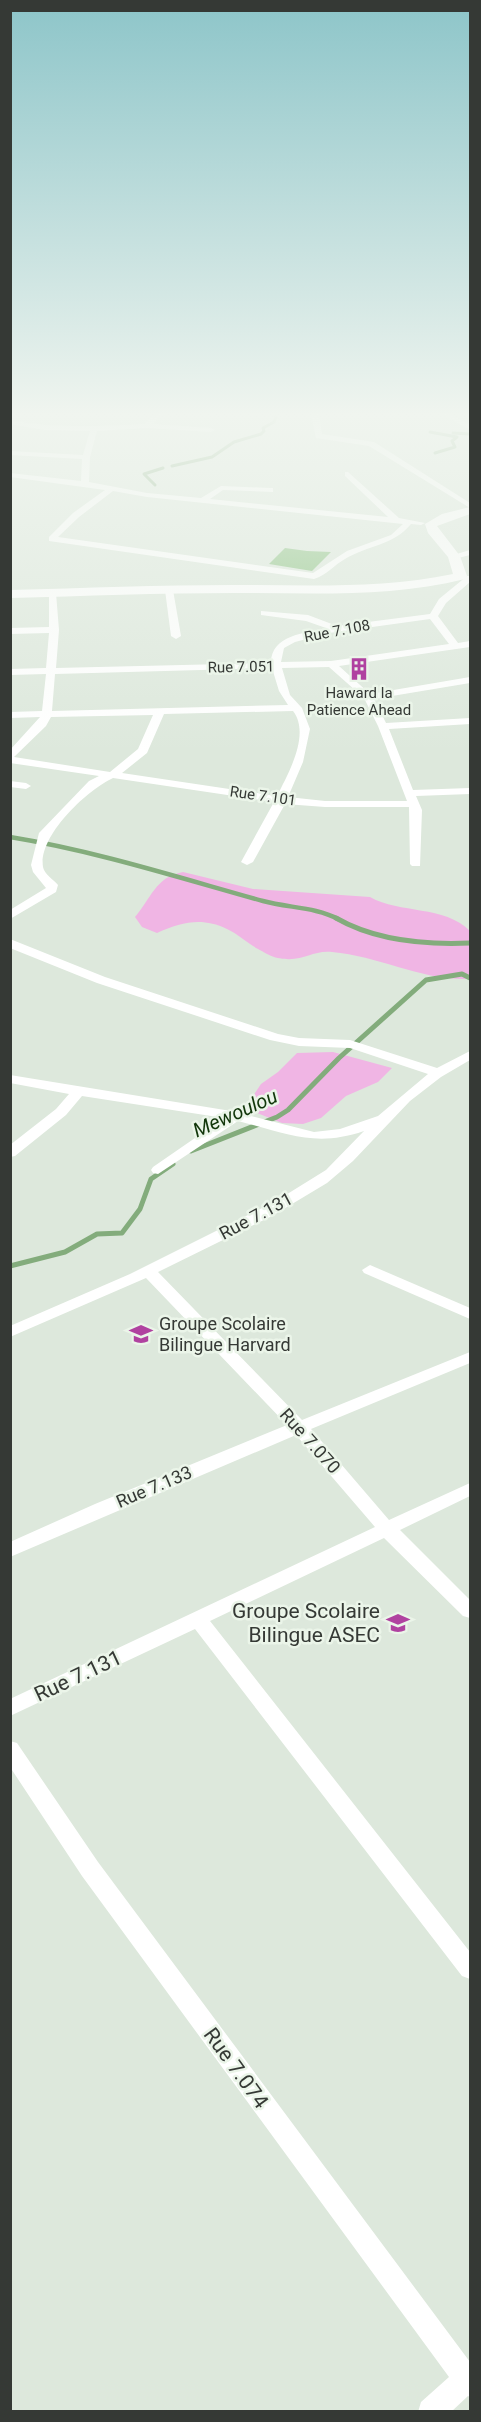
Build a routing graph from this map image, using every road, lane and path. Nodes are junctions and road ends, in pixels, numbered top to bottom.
1 (63, 527) edge
2 (409, 527) edge
3 (418, 527) edge
4 (432, 527) edge
5 (471, 553) edge
6 (454, 556) junction
7 (463, 577) edge
8 (10, 589) edge
9 (169, 590) junction
10 (52, 593) junction
11 (10, 594) edge
12 (264, 613) dead end
13 (433, 616) junction
14 (337, 629) junction
15 (54, 630) junction
16 (10, 632) edge
17 (176, 636) dead end
18 (471, 644) edge
19 (456, 647) junction
20 (331, 664) junction
21 (276, 666) junction
22 (50, 671) junction
23 (10, 672) edge
24 (471, 680) edge
25 (368, 697) junction
26 (297, 708) junction
27 (160, 711) junction
28 (47, 714) junction
29 (10, 715) edge
30 (471, 721) edge
31 (383, 726) junction
32 (10, 758) edge
33 (114, 774) junction
34 (10, 784) edge
35 (26, 786) dead end
36 (471, 791) edge
37 (411, 798) junction
38 (281, 800) junction
39 (247, 862) dead end
40 (416, 864) dead end
41 (14, 911) edge
42 (10, 943) edge
43 (471, 1055) edge
44 (438, 1073) junction
45 (10, 1079) edge
46 (78, 1092) junction
47 (236, 1116) junction
48 (386, 1117) junction
49 (10, 1153) edge
50 (158, 1170) dead end
51 (370, 1270) dead end
52 (149, 1272) junction
53 (471, 1314) edge
54 (10, 1332) edge
55 (471, 1357) edge
56 (298, 1426) junction
57 (471, 1489) edge
58 (387, 1529) junction
59 (10, 1550) edge
60 (471, 1611) edge
61 (198, 1619) junction
62 (10, 1708) edge
63 (10, 1749) edge
64 (471, 1969) edge
65 (470, 2380) edge
66 (431, 2412) edge

1 - 2 street
3 - 7 main road
4 - 6 main road
5 - 6 street
6 - 7 main road
7 - 8 main road
7 - 9 main road
7 - 13 street
9 - 10 main road
9 - 17 street
10 - 11 main road
10 - 15 street
12 - 14 street
13 - 14 street, Rue 7.108
13 - 19 street
14 - 21 street, Rue 7.108
15 - 16 street
15 - 22 street
18 - 19 street, Rue 7.051
19 - 20 street, Rue 7.051
20 - 21 street, Rue 7.051
20 - 25 street
21 - 22 street, Rue 7.051
21 - 26 street
22 - 23 street, Rue 7.051
22 - 28 street
24 - 25 street
25 - 31 street
26 - 27 street
26 - 38 street
27 - 28 street
27 - 33 street
28 - 29 street
28 - 32 street
30 - 31 street
31 - 37 street
32 - 33 street, Rue 7.101
33 - 38 street, Rue 7.101
33 - 41 street
34 - 35 street
36 - 37 street, Rue 7.101
37 - 38 street, Rue 7.101
37 - 40 street
38 - 39 street
42 - 44 street
43 - 44 street, Rue 7.131
44 - 48 street, Rue 7.131
45 - 46 street
46 - 47 street
46 - 49 street
47 - 48 street
47 - 50 street
48 - 52 street, Rue 7.131
51 - 53 street
52 - 54 street, Rue 7.131
52 - 56 street, Rue 7.070
55 - 56 street, Rue 7.133
56 - 58 street, Rue 7.070
56 - 59 street, Rue 7.133
57 - 58 street, Rue 7.131
58 - 60 street, Rue 7.070
58 - 61 street, Rue 7.131
61 - 62 street, Rue 7.131
61 - 64 street
63 - 65 street, Rue 7.074
65 - 66 street

